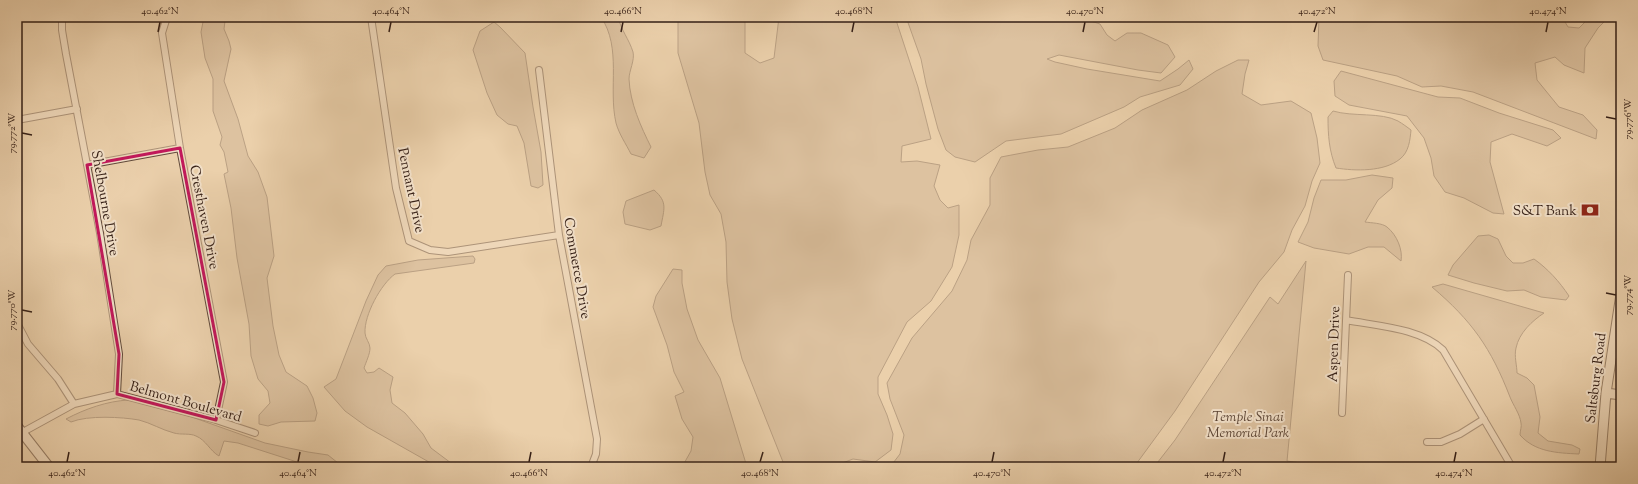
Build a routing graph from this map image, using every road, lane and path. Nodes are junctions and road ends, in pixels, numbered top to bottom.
1 (62, 17) edge
2 (166, 17) edge
3 (371, 17) edge
4 (539, 70) dead end
5 (77, 109) junction
6 (17, 120) edge
7 (180, 148) junction
8 (87, 165) junction
9 (559, 235) junction
10 (1348, 275) dead end
11 (1621, 294) edge
12 (1346, 320) junction
13 (17, 323) edge
14 (1606, 393) junction
15 (117, 394) junction
16 (1621, 395) edge
17 (74, 404) junction
18 (1342, 413) dead end
19 (1484, 419) junction
20 (216, 420) junction
21 (20, 429) edge
22 (255, 433) dead end
23 (1427, 442) dead end
24 (49, 467) edge
25 (591, 467) edge
26 (1512, 467) edge
27 (1600, 467) edge

1 - 5 street, Shelbourne Drive
2 - 7 street, Cresthaven Drive
3 - 9 street, Pennant Drive
4 - 9 street, Commerce Drive
5 - 6 street
5 - 8 street, Shelbourne Drive
7 - 8 street
7 - 20 street, Cresthaven Drive
8 - 15 street, Shelbourne Drive
9 - 25 street, Commerce Drive
10 - 12 street, Aspen Drive
11 - 14 main road, Saltsburg Road
12 - 18 street, Aspen Drive
12 - 19 street
13 - 17 street
14 - 16 main road
14 - 27 main road, Saltsburg Road
15 - 17 street, Belmont Boulevard
15 - 20 street, Belmont Boulevard
17 - 21 street, Belmont Boulevard
19 - 23 street
19 - 26 street
20 - 22 street, Belmont Boulevard
21 - 24 main road

